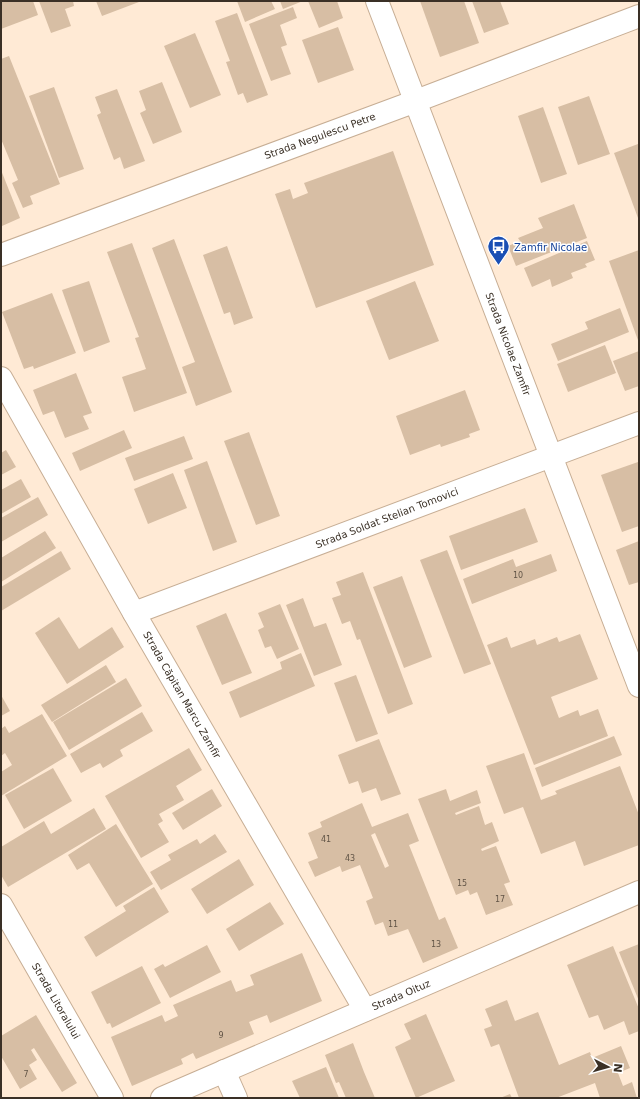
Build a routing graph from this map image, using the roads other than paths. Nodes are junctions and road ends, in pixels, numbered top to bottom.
1 (377, 1) edge
2 (639, 16) edge
3 (416, 101) junction
4 (1, 255) edge
5 (1, 378) edge
6 (639, 423) edge
7 (551, 456) junction
8 (134, 613) junction
9 (639, 686) edge
10 (639, 892) edge
11 (1, 905) edge
12 (365, 1010) junction
13 (224, 1071) junction
14 (112, 1098) edge
15 (162, 1098) edge
16 (236, 1098) edge

1 - 3 street, Strada Nicolae Zamfir
2 - 3 street, Strada Negulescu Petre
3 - 4 street, Strada Negulescu Petre
3 - 7 street, Strada Nicolae Zamfir
5 - 8 street, Strada Căpitan Marcu Zamfir
6 - 7 street, Strada Soldat Stelian Tomovici
7 - 8 street, Strada Soldat Stelian Tomovici
7 - 9 street, Strada Nicolae Zamfir
8 - 12 street, Strada Căpitan Marcu Zamfir
10 - 12 street, Strada Oituz
11 - 14 street, Strada Litoralului
12 - 13 street, Strada Oituz
13 - 15 street, Strada Oituz
13 - 16 street

